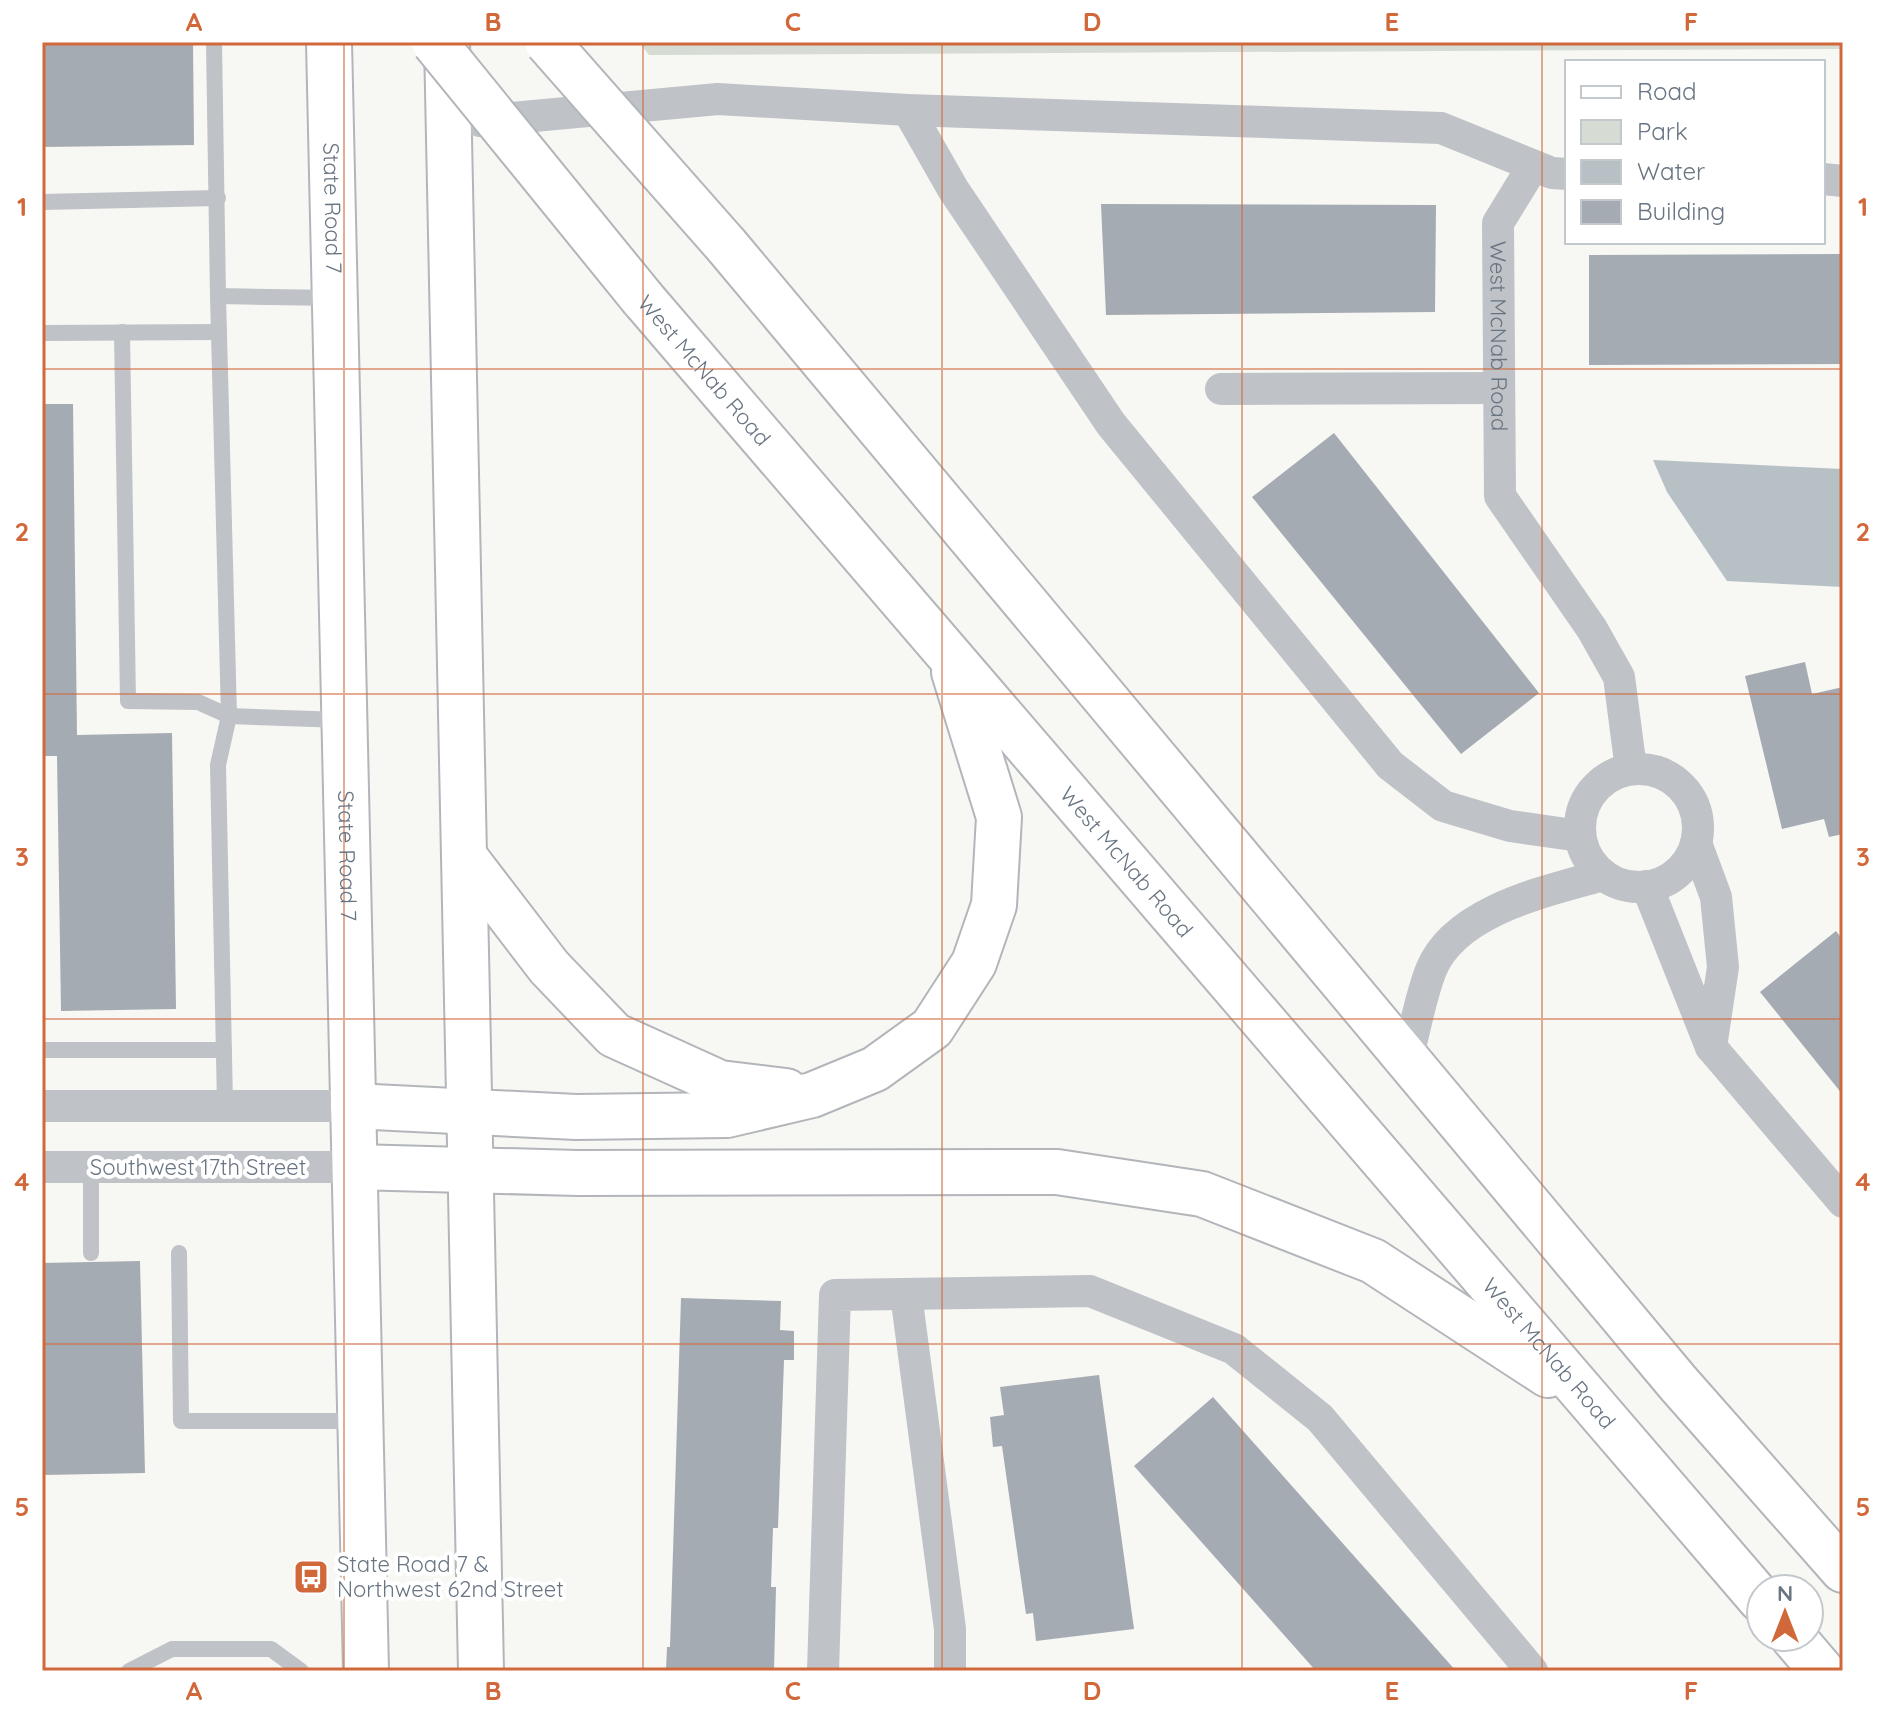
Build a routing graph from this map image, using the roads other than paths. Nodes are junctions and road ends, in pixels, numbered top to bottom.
1 (214, 42) edge
2 (329, 42) edge
3 (434, 42) edge
4 (447, 42) edge
5 (547, 42) edge
6 (908, 110) junction
7 (449, 124) junction
8 (1533, 166) junction
9 (1565, 174) edge
10 (218, 198) junction
11 (42, 202) edge
12 (218, 296) junction
13 (334, 298) junction
14 (122, 332) junction
15 (219, 332) junction
16 (42, 333) edge
17 (1498, 388) junction
18 (1221, 389) dead end
19 (948, 654) junction
20 (229, 716) junction
21 (346, 720) junction
22 (1631, 769) junction
23 (1580, 836) junction
24 (1696, 843) junction
25 (464, 856) junction
26 (1603, 875) junction
27 (1647, 886) junction
28 (1711, 1047) junction
29 (42, 1050) edge
30 (224, 1050) junction
31 (1407, 1059) junction
32 (812, 1095) junction
33 (225, 1104) junction
34 (42, 1106) edge
35 (353, 1106) junction
36 (469, 1112) junction
37 (42, 1167) edge
38 (91, 1167) junction
39 (355, 1167) junction
40 (471, 1170) junction
41 (1843, 1202) edge
42 (91, 1253) dead end
43 (179, 1253) dead end
44 (906, 1294) junction
45 (1591, 1402) junction
46 (360, 1421) junction
47 (1843, 1570) edge
48 (1745, 1581) edge
49 (1807, 1653) edge
50 (129, 1671) edge
51 (301, 1671) edge
52 (366, 1671) edge
53 (481, 1671) edge
54 (823, 1671) edge
55 (950, 1671) edge
56 (1532, 1671) edge
57 (1822, 1671) edge

1 - 10 lane
2 - 13 main road, State Road 7
3 - 19 main road, West McNab Road, bridge
4 - 7 main road
5 - 31 main road, bridge
6 - 7 street
6 - 8 street
6 - 23 street
7 - 25 main road
8 - 9 street
8 - 17 street, West McNab Road
10 - 11 lane
10 - 12 lane
12 - 13 lane
12 - 15 lane
13 - 21 main road, State Road 7
14 - 15 lane
14 - 16 lane
14 - 20 lane
15 - 20 lane
17 - 18 street
17 - 22 street, West McNab Road
19 - 32 main road
19 - 45 main road, West McNab Road
20 - 21 lane
20 - 30 lane
21 - 35 main road, State Road 7
22 - 23 street
22 - 24 street
23 - 26 street
24 - 27 street
24 - 28 street
25 - 32 main road
25 - 36 main road
26 - 27 street
26 - 31 street
27 - 28 street
28 - 41 street
29 - 30 lane
30 - 33 lane
31 - 47 main road
32 - 36 main road
33 - 34 street
33 - 35 street
35 - 36 main road
35 - 39 main road, State Road 7
36 - 40 main road
37 - 38 street, Southwest 17th Street
38 - 39 street, Southwest 17th Street
38 - 42 lane
39 - 40 main road
39 - 46 main road, State Road 7
40 - 45 main road
40 - 53 main road
43 - 46 lane
44 - 54 street
44 - 55 street
44 - 56 street
45 - 48 main road, West McNab Road
46 - 52 main road, State Road 7
49 - 57 main road
50 - 51 lane

